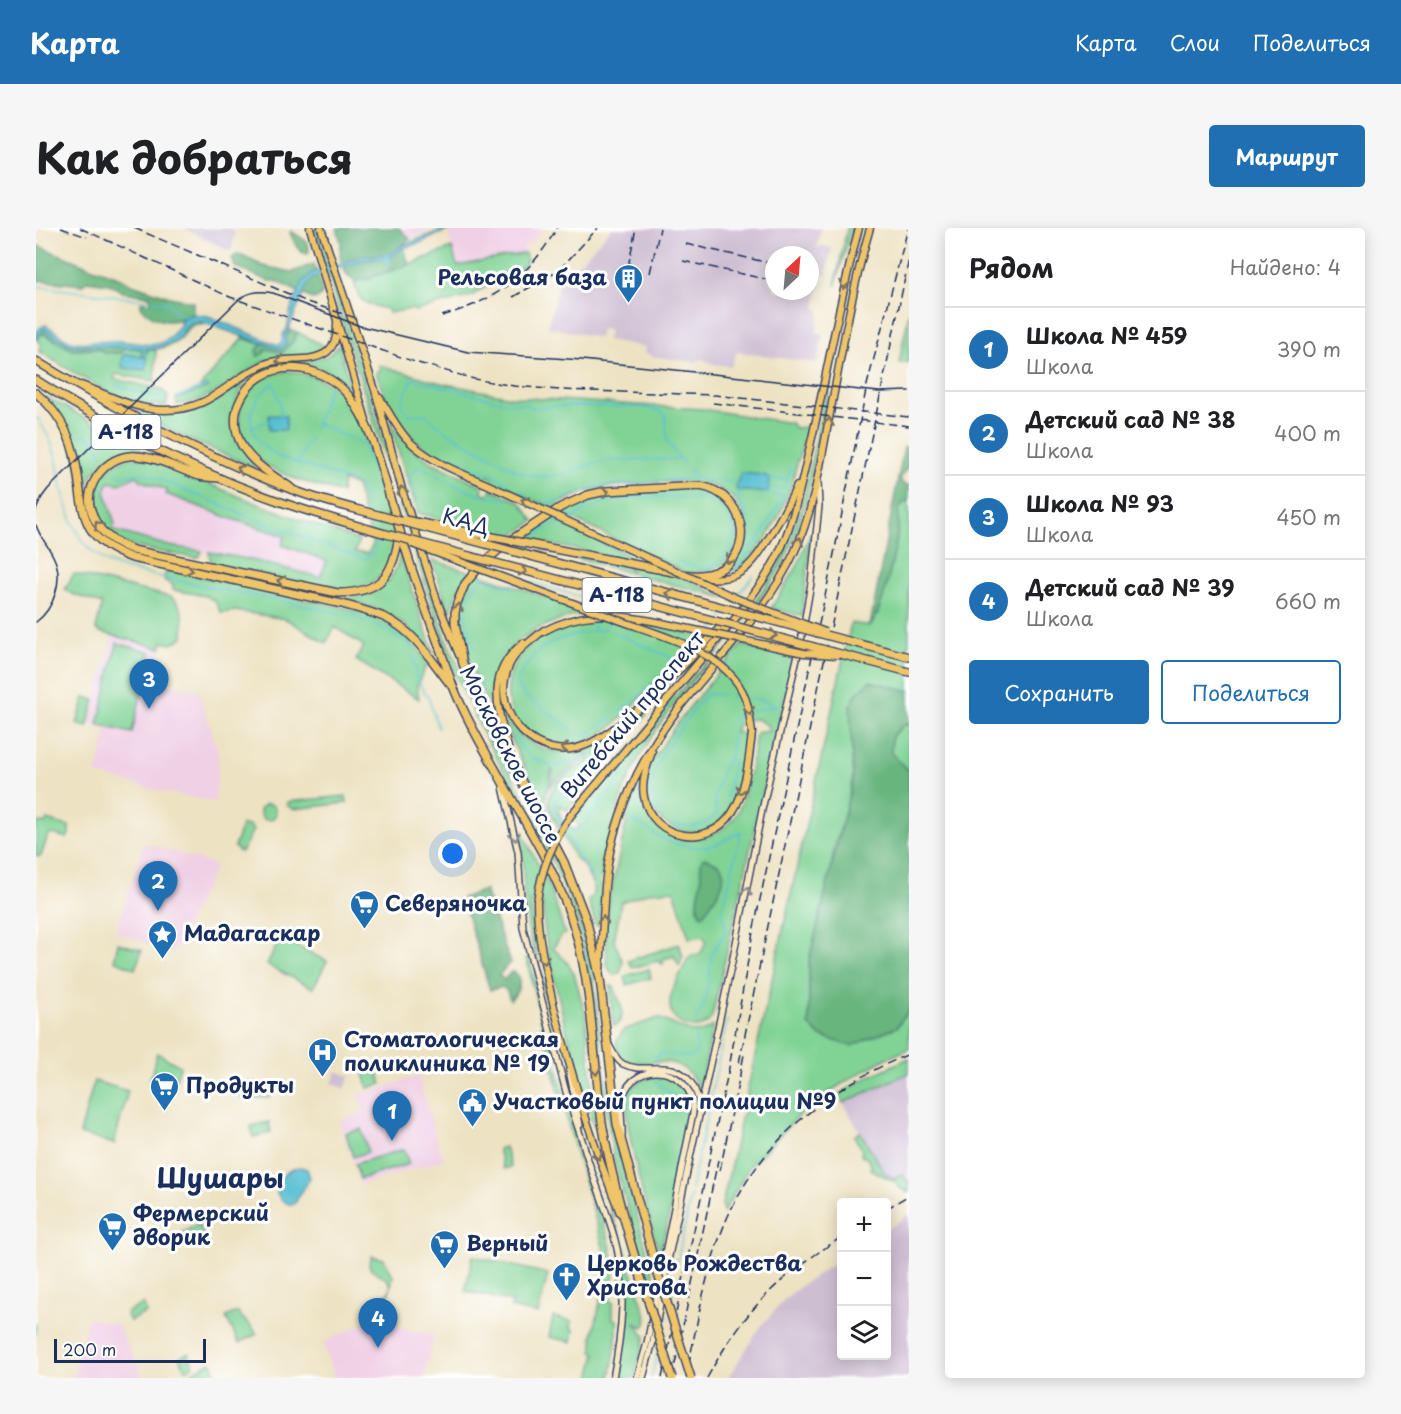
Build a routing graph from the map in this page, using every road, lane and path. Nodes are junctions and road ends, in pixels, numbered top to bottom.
1 (310, 228) edge
2 (321, 228) edge
3 (859, 228) edge
4 (870, 228) edge
5 (337, 323) junction
6 (36, 361) edge
7 (36, 380) edge
8 (67, 380) junction
9 (375, 390) junction
10 (36, 393) edge
11 (367, 423) junction
12 (803, 475) junction
13 (219, 478) junction
14 (818, 480) junction
15 (295, 491) junction
16 (389, 518) junction
17 (400, 531) junction
18 (386, 534) junction
19 (690, 575) junction
20 (738, 615) junction
21 (544, 630) junction
22 (848, 641) junction
23 (848, 656) junction
24 (909, 657) edge
25 (463, 664) junction
26 (909, 672) edge
27 (454, 688) junction
28 (655, 742) junction
29 (513, 767) junction
30 (501, 780) junction
31 (600, 979) junction
32 (563, 1040) junction
33 (606, 1042) junction
34 (697, 1123) junction
35 (622, 1144) junction
36 (584, 1146) junction
37 (630, 1238) junction
38 (613, 1378) edge
39 (637, 1378) edge
40 (644, 1378) edge
41 (672, 1378) edge
42 (691, 1378) edge

1 - 5 main road, Московское шоссе
2 - 9 main road, Московское шоссе
3 -> 12 main road, Витебский проспект
14 -> 4 main road, Витебский проспект
5 -> 8 main road
5 - 11 main road, Московское шоссе
6 - 8 highway, КАД / А-118
7 - 13 highway, КАД / А-118
15 -> 8 highway, КАД / А-118
22 -> 9 main road, bridge
25 -> 9 main road, Московское шоссе
10 -> 27 highway
11 - 15 highway
11 - 17 highway, Московское шоссе
12 - 19 main road
12 - 20 main road, Витебский проспект
17 -> 13 highway
13 - 18 highway, КАД / А-118
28 -> 14 main road, Витебский проспект
34 -> 14 main road, Витебский проспект
15 - 16 highway, КАД / А-118
16 - 19 highway, bridge
22 -> 16 highway, КАД / А-118, bridge
17 - 27 highway, Московское шоссе
18 -> 23 highway, КАД / А-118, bridge
18 -> 28 main road, bridge
25 -> 19 highway
20 -> 21 main road
20 -> 32 main road, Витебский проспект, bridge
21 - 23 main road, bridge
21 - 29 main road
22 - 24 highway, КАД / А-118
23 - 26 highway, КАД / А-118
25 - 29 highway, Московское шоссе
27 - 30 highway, Московское шоссе
31 -> 28 main road, Витебский проспект
29 - 31 highway, Московское шоссе
30 -> 36 main road
30 -> 37 highway, Московское шоссе
31 - 33 highway, Московское шоссе
32 - 36 main road, Витебский проспект
32 -> 37 main road
33 - 34 main road
33 - 35 highway, Московское шоссе
34 - 40 main road, Витебский проспект
35 - 39 main road
35 - 42 highway, Московское шоссе, bridge
36 - 38 main road, Витебский проспект
37 - 41 highway, Московское шоссе, bridge

